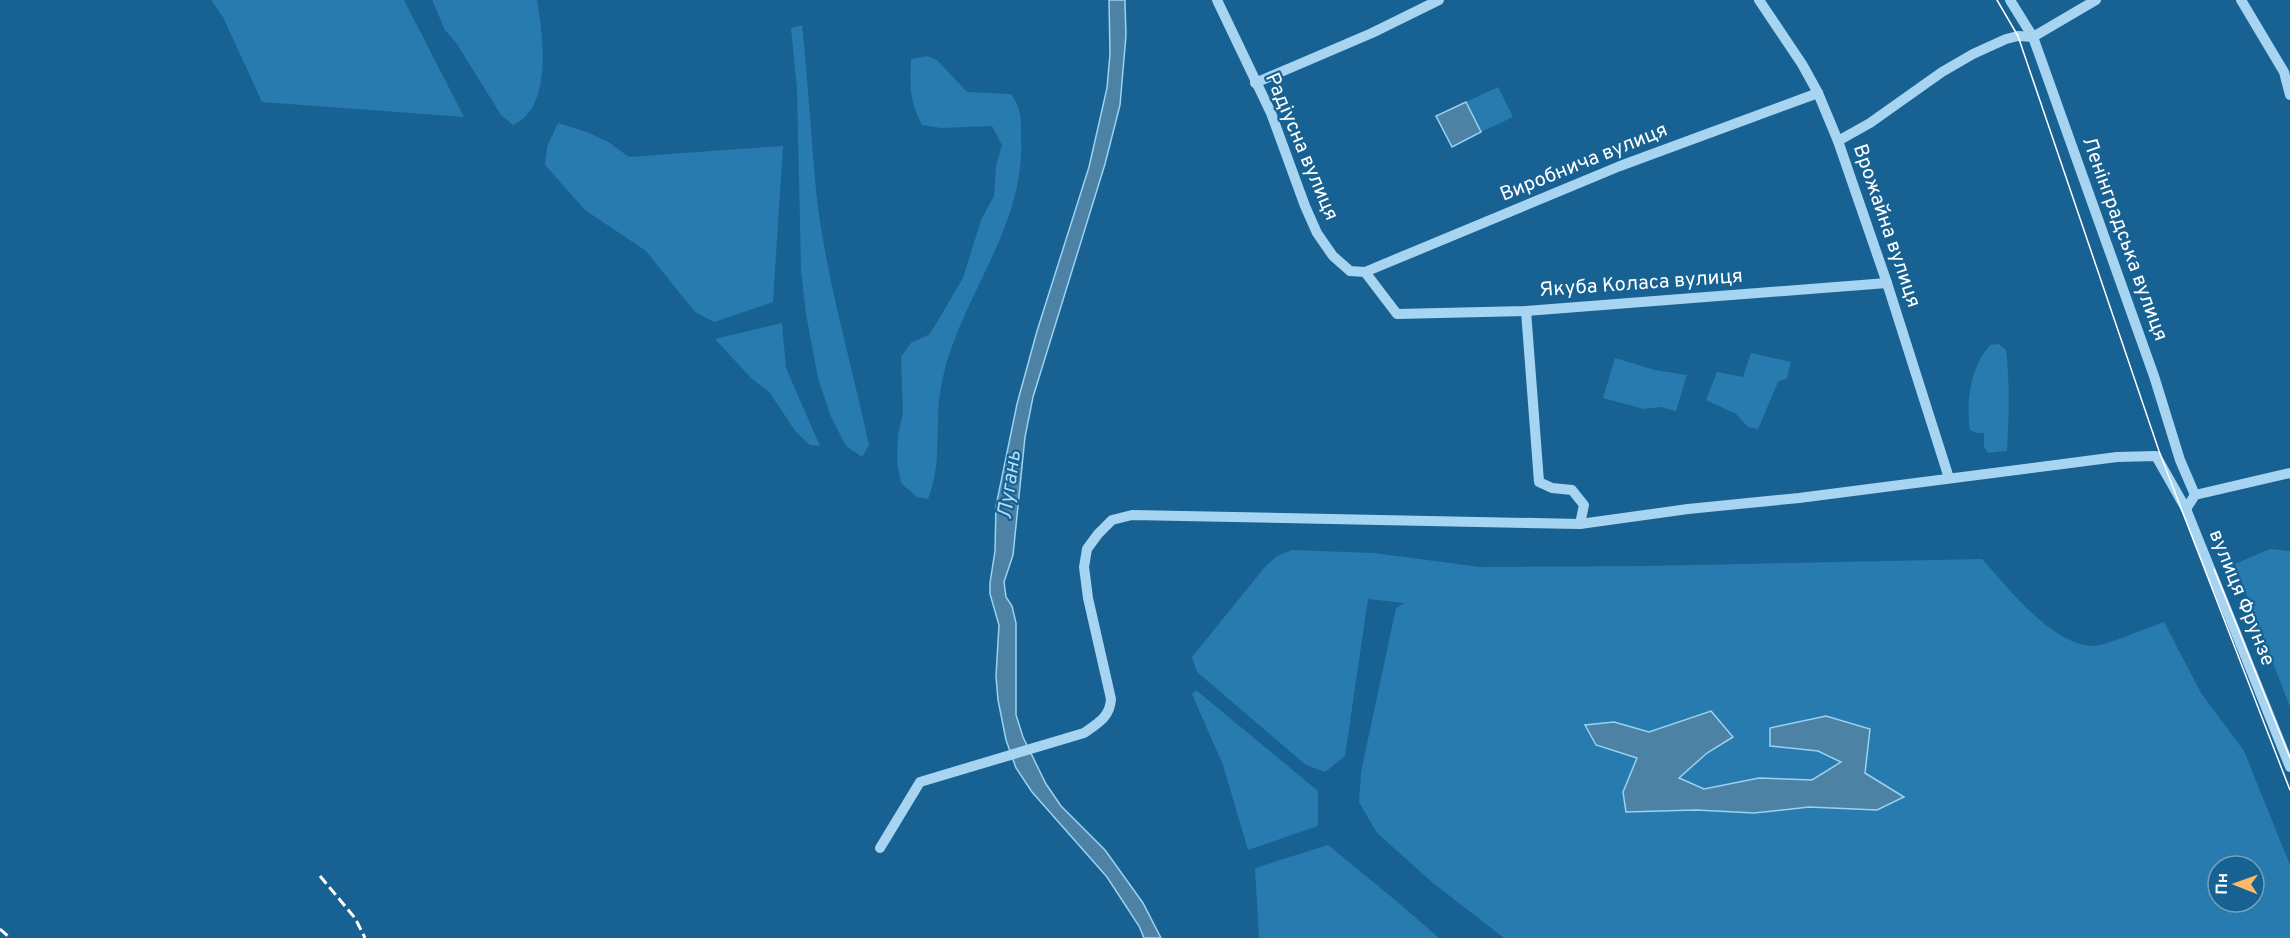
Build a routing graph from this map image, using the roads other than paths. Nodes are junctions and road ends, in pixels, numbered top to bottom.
1 (1217, 0) edge
2 (1439, 0) edge
3 (1759, 0) edge
4 (2010, 0) edge
5 (2096, 0) edge
6 (2241, 0) edge
7 (2033, 37) junction
8 (1255, 83) junction
9 (1818, 93) junction
10 (2290, 95) edge
11 (1838, 141) junction
12 (1365, 272) junction
13 (1887, 283) junction
14 (1526, 311) junction
15 (2290, 472) edge
16 (1949, 478) junction
17 (2195, 495) junction
18 (2186, 509) junction
19 (1580, 524) junction
20 (2290, 767) edge
21 (880, 848) dead end

1 - 8 street, Радіусна вулиця
2 - 8 street
3 - 9 street, Врожайна вулиця
4 - 7 street, Ленінградська вулиця
5 - 7 street
6 - 10 street
7 - 11 street
7 - 17 street, Ленінградська вулиця
8 - 12 street, Радіусна вулиця
9 - 11 street, Врожайна вулиця
9 - 12 street, Виробнича вулиця
11 - 13 street, Врожайна вулиця
12 - 14 street, Якуба Коласа вулиця
13 - 14 street, Якуба Коласа вулиця
13 - 16 street, Врожайна вулиця
14 - 19 street
15 - 17 street
16 - 18 street, вулиця Фрунзе
16 - 19 street
17 - 18 street
18 - 20 street, вулиця Фрунзе
19 - 21 street

